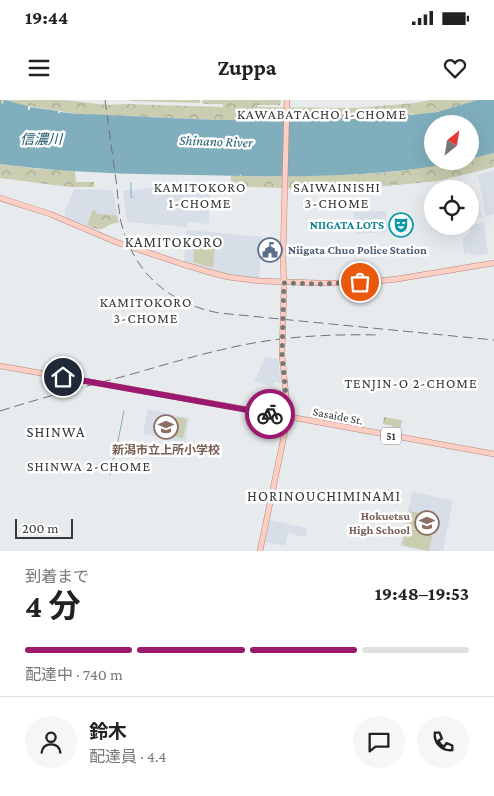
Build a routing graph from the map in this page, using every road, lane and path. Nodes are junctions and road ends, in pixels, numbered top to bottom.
1 (287, 100) edge
2 (0, 198) edge
3 (494, 263) edge
4 (284, 285) junction
5 (0, 366) edge
6 (288, 417) junction
7 (494, 454) edge
8 (260, 551) edge

1 - 4 main road
2 - 4 main road
3 - 4 main road
4 - 6 main road, bridge
5 - 6 main road, Sasaide St. / 51
6 - 7 main road, Sasaide St. / 51
6 - 8 main road

